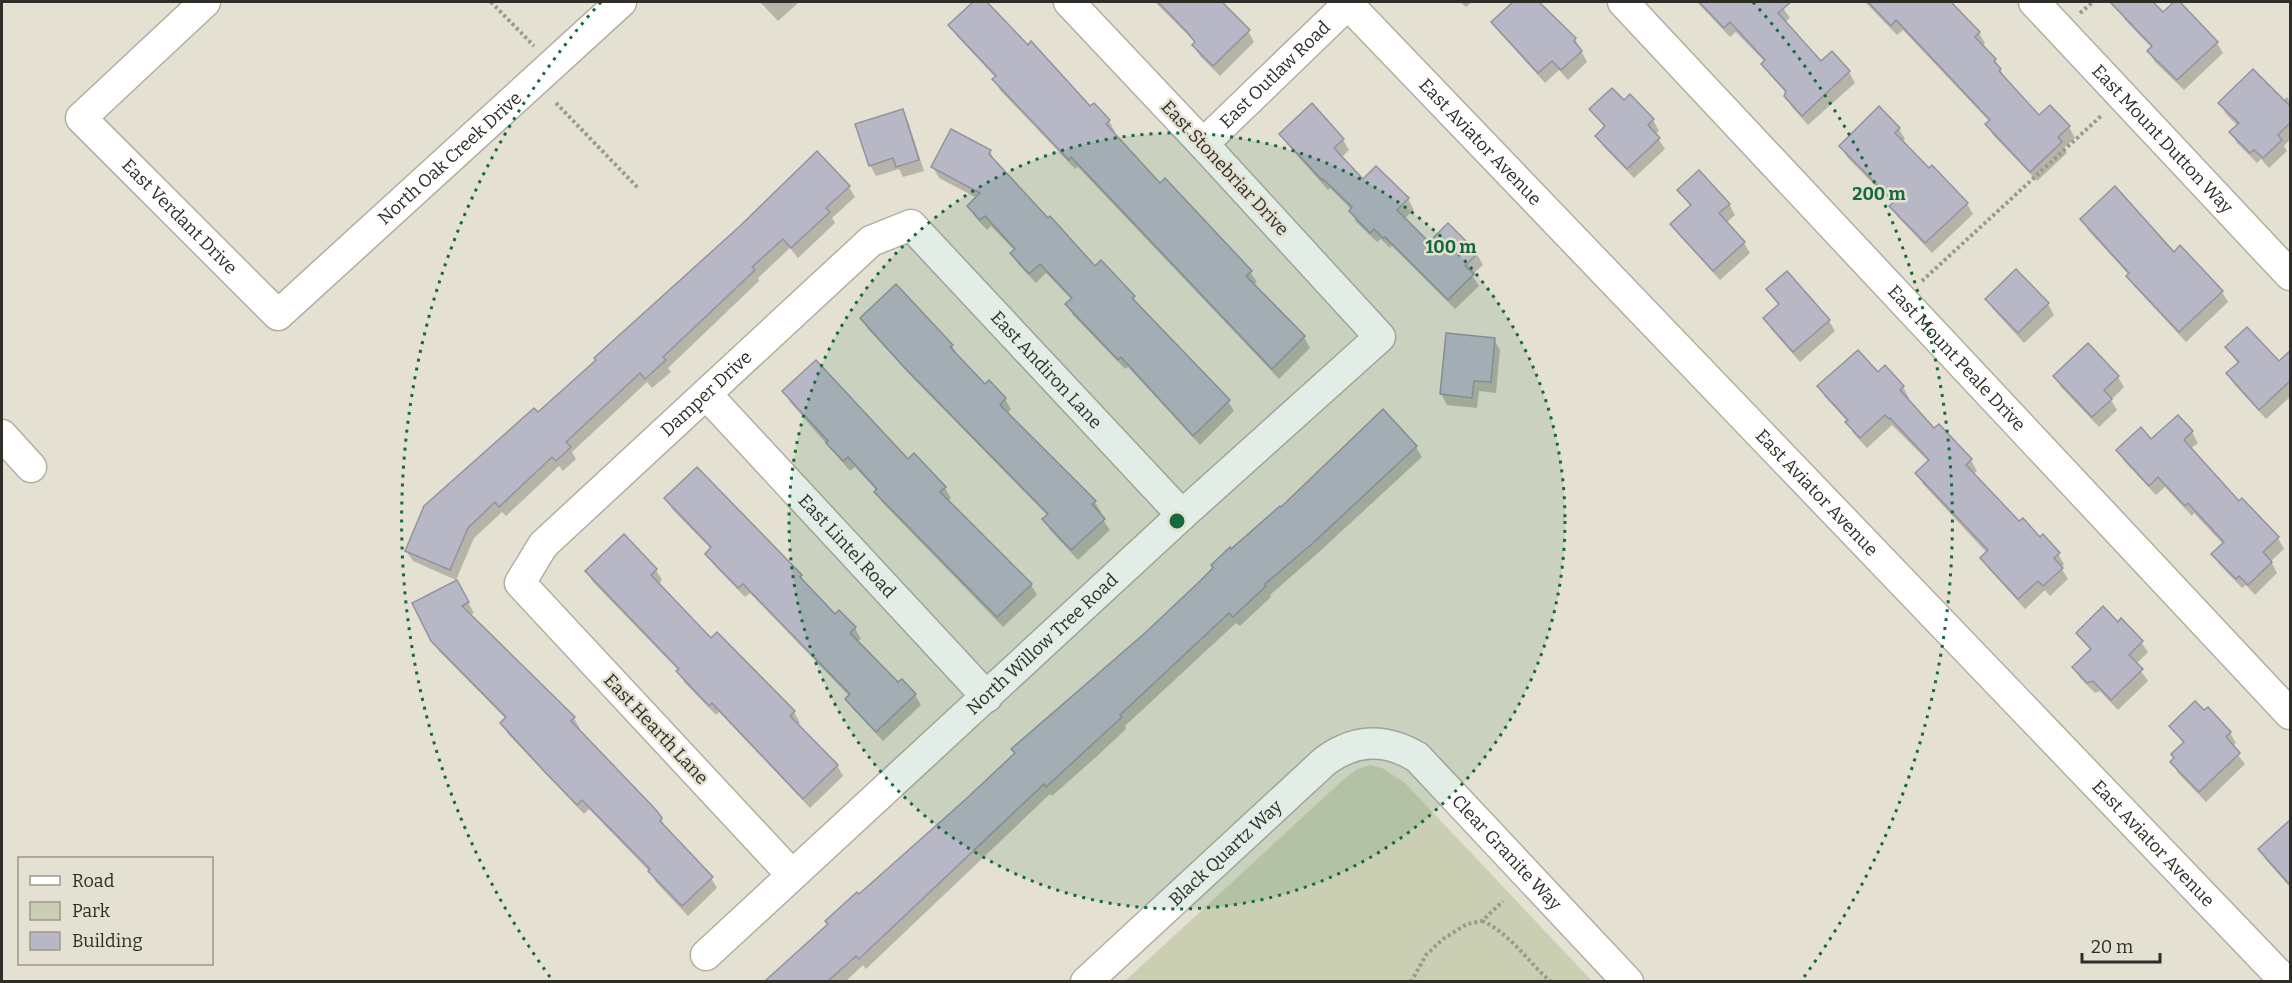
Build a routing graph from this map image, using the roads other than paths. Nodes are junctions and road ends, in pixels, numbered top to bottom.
1 (205, 2) edge
2 (621, 2) edge
3 (1069, 2) edge
4 (1623, 2) edge
5 (2034, 2) edge
6 (1347, 3) edge
7 (1203, 144) junction
8 (910, 225) joint
9 (2290, 275) edge
10 (278, 315) joint
11 (1380, 337) joint
12 (707, 395) junction
13 (2, 435) edge
14 (31, 467) dead end
15 (1182, 515) junction
16 (520, 583) joint
17 (987, 698) junction
18 (2290, 714) edge
19 (1375, 743) joint
20 (792, 876) junction
21 (706, 955) dead end
22 (1086, 981) edge
23 (1628, 981) edge
24 (2286, 981) edge

1 - 10 street, East Verdant Drive
2 - 10 street, North Oak Creek Drive
3 - 7 street, East Stonebriar Drive
4 - 18 street, East Mount Peale Drive
5 - 9 street, East Mount Dutton Way
6 - 7 street, East Outlaw Road
6 - 24 street, East Aviator Avenue
7 - 11 street, East Stonebriar Drive
8 - 12 street, Damper Drive
8 - 15 street, East Andiron Lane
11 - 15 street, North Willow Tree Road
12 - 16 street, Damper Drive
12 - 17 street, East Lintel Road
13 - 14 street
15 - 17 street, North Willow Tree Road
16 - 20 street, East Hearth Lane
17 - 20 street, North Willow Tree Road
19 - 22 street, Black Quartz Way
19 - 23 street, Clear Granite Way
20 - 21 street, North Willow Tree Road

